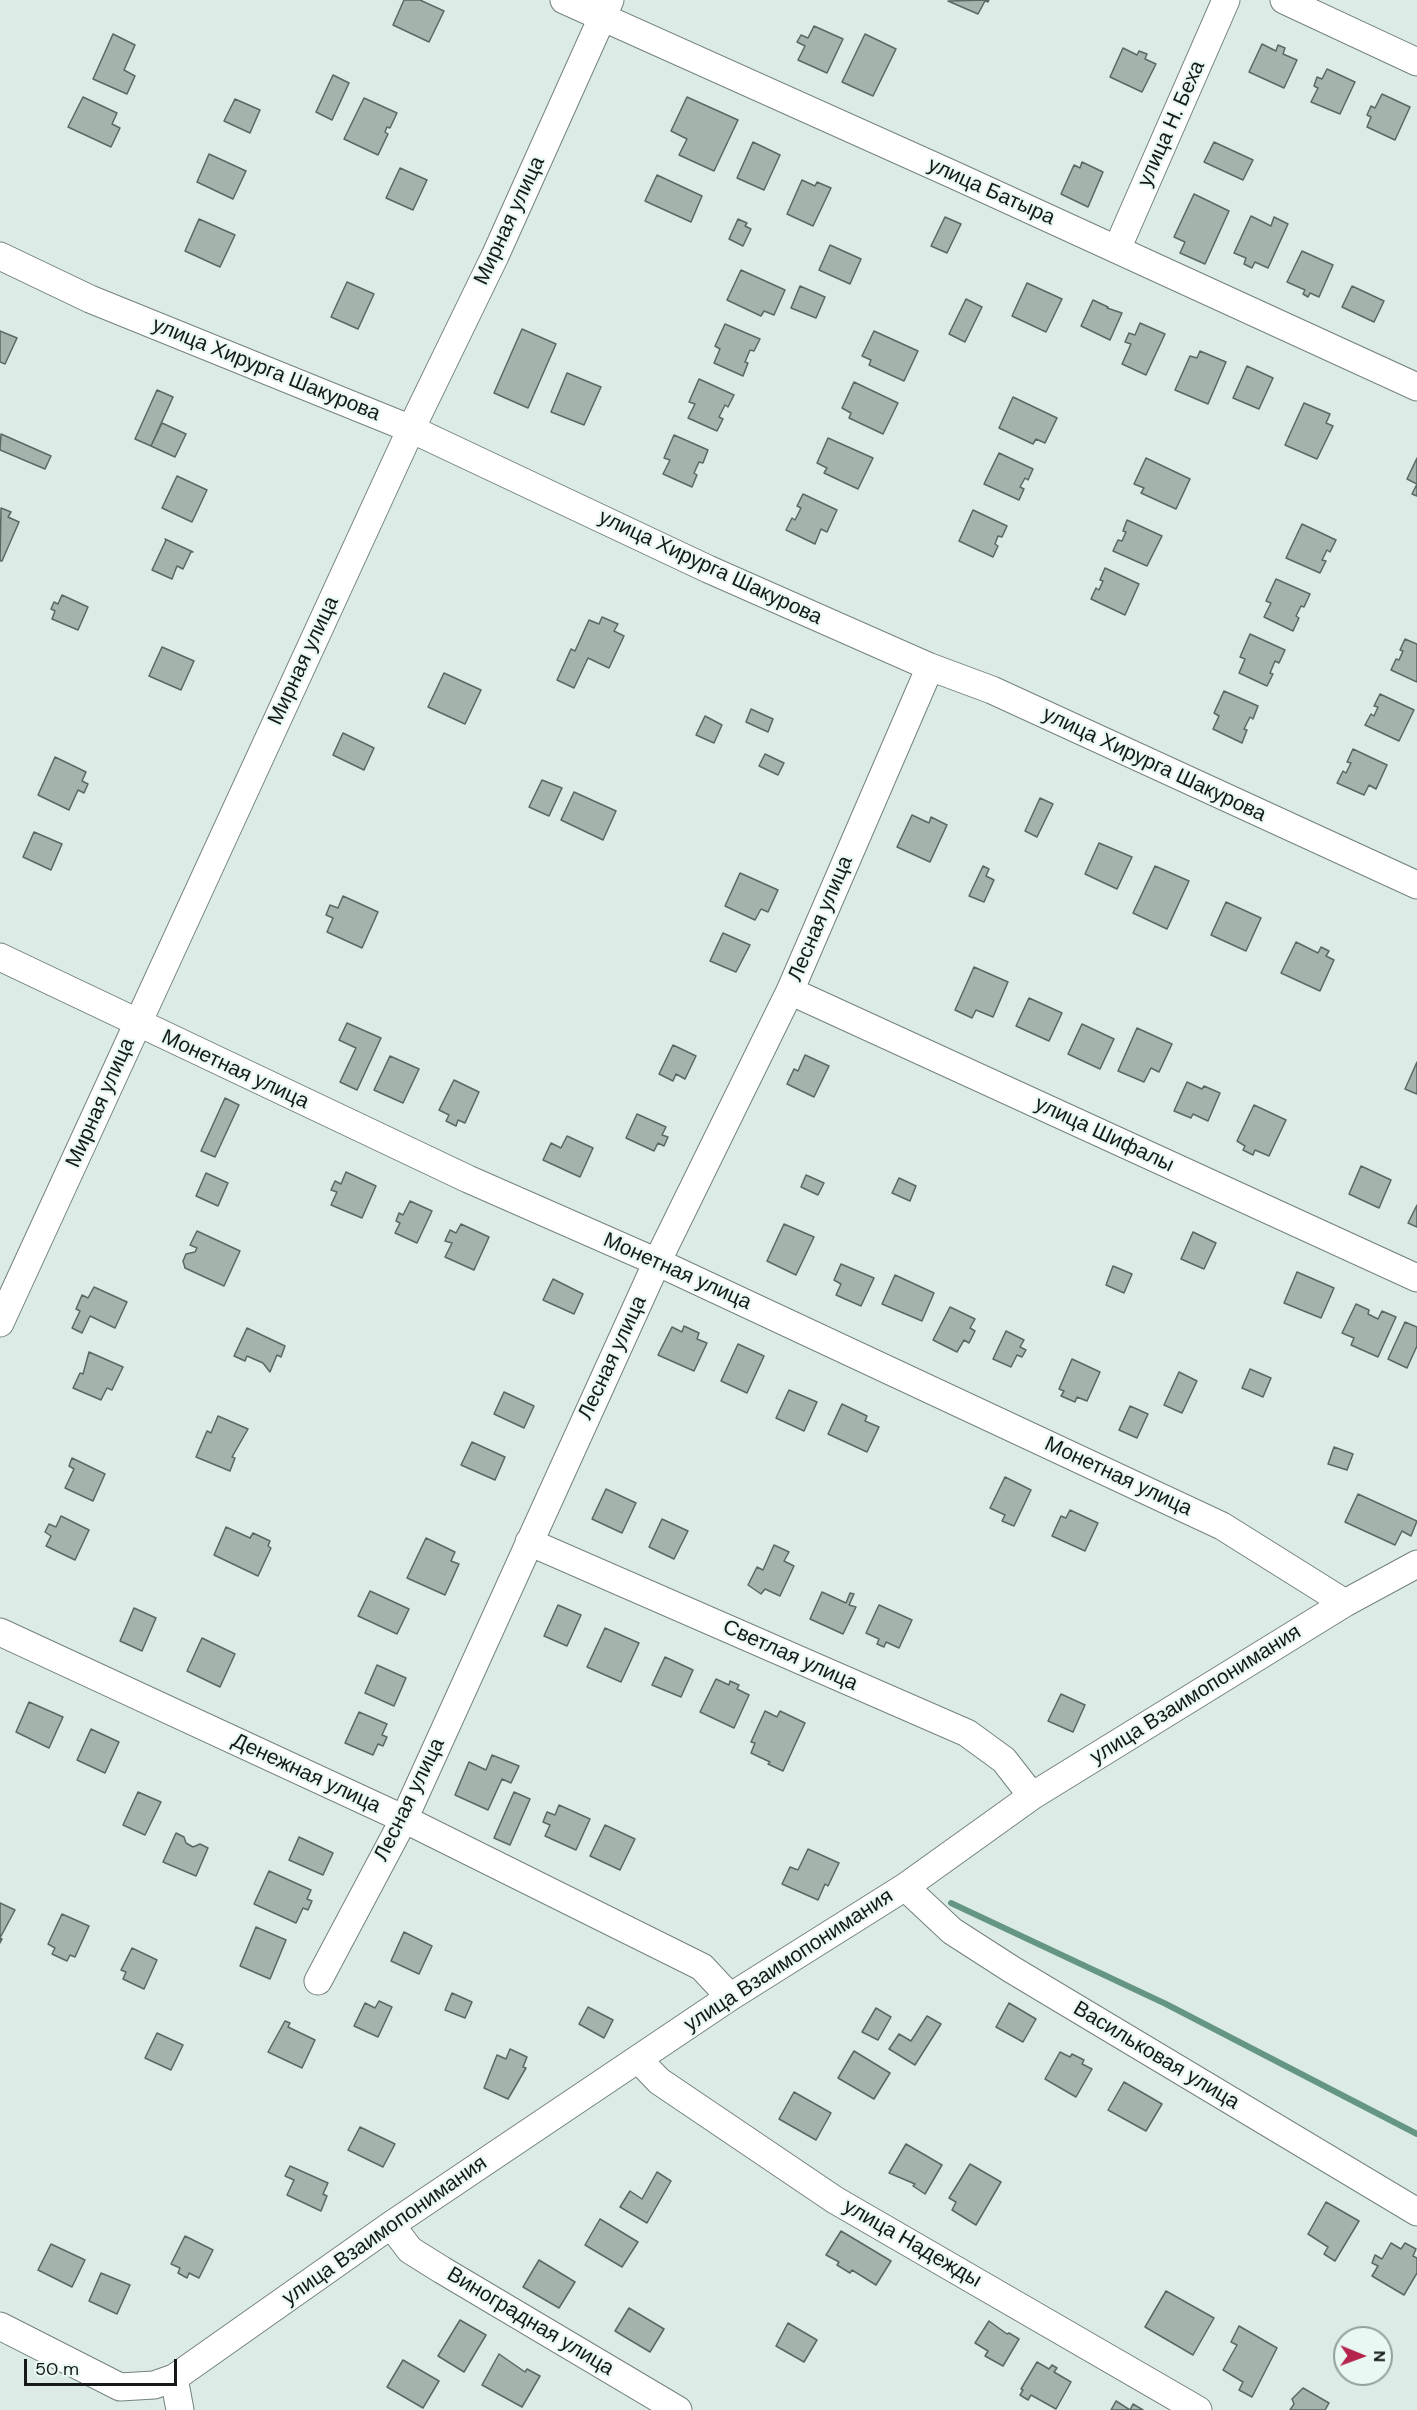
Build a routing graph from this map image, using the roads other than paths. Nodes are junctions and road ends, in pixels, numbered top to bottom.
1 (564, 0) edge
2 (1226, 0) edge
3 (1284, 0) edge
4 (606, 8) edge
5 (1417, 62) edge
6 (1117, 249) junction
7 (0, 256) edge
8 (1417, 387) edge
9 (411, 429) junction
10 (930, 667) junction
11 (1417, 885) edge
12 (0, 957) edge
13 (790, 991) junction
14 (136, 1023) junction
15 (657, 1262) junction
16 (1417, 1278) edge
17 (0, 1323) edge
18 (529, 1542) junction
19 (1417, 1564) edge
20 (1346, 1603) junction
21 (0, 1632) edge
22 (1032, 1796) junction
23 (404, 1820) junction
24 (904, 1887) junction
25 (318, 1981) dead end
26 (730, 1997) junction
27 (638, 2059) junction
28 (1417, 2212) edge
29 (391, 2225) junction
30 (0, 2326) edge
31 (174, 2378) junction
32 (180, 2410) edge
33 (678, 2410) edge
34 (1198, 2410) edge

1 - 4 street, улица Батыра
2 - 6 street, улица Н. Беха
3 - 5 street
4 - 6 street, улица Батыра
4 - 9 street, Мирная улица
6 - 8 street, улица Батыра
7 - 9 street, улица Хирурга Шакурова
9 - 10 street, улица Хирурга Шакурова
9 - 14 street, Мирная улица
10 - 11 street, улица Хирурга Шакурова
10 - 13 street, Лесная улица
12 - 14 street, Монетная улица
13 - 15 street, Лесная улица
13 - 16 street, улица Шифалы
14 - 15 street, Монетная улица
14 - 17 street, Мирная улица
15 - 18 street, Лесная улица
15 - 20 street, Монетная улица
18 - 22 street, Светлая улица
18 - 23 street, Лесная улица
19 - 20 street, улица Взаимопонимания
20 - 22 street, улица Взаимопонимания
21 - 23 street, Денежная улица
22 - 24 street, улица Взаимопонимания
23 - 25 street, Лесная улица
23 - 26 street, Денежная улица
24 - 26 street, улица Взаимопонимания
24 - 28 street, Васильковая улица
26 - 27 street, улица Взаимопонимания
27 - 29 street, улица Взаимопонимания
27 - 34 street, улица Надежды
29 - 31 street, улица Взаимопонимания
29 - 33 street, Виноградная улица
30 - 31 street
31 - 32 street

